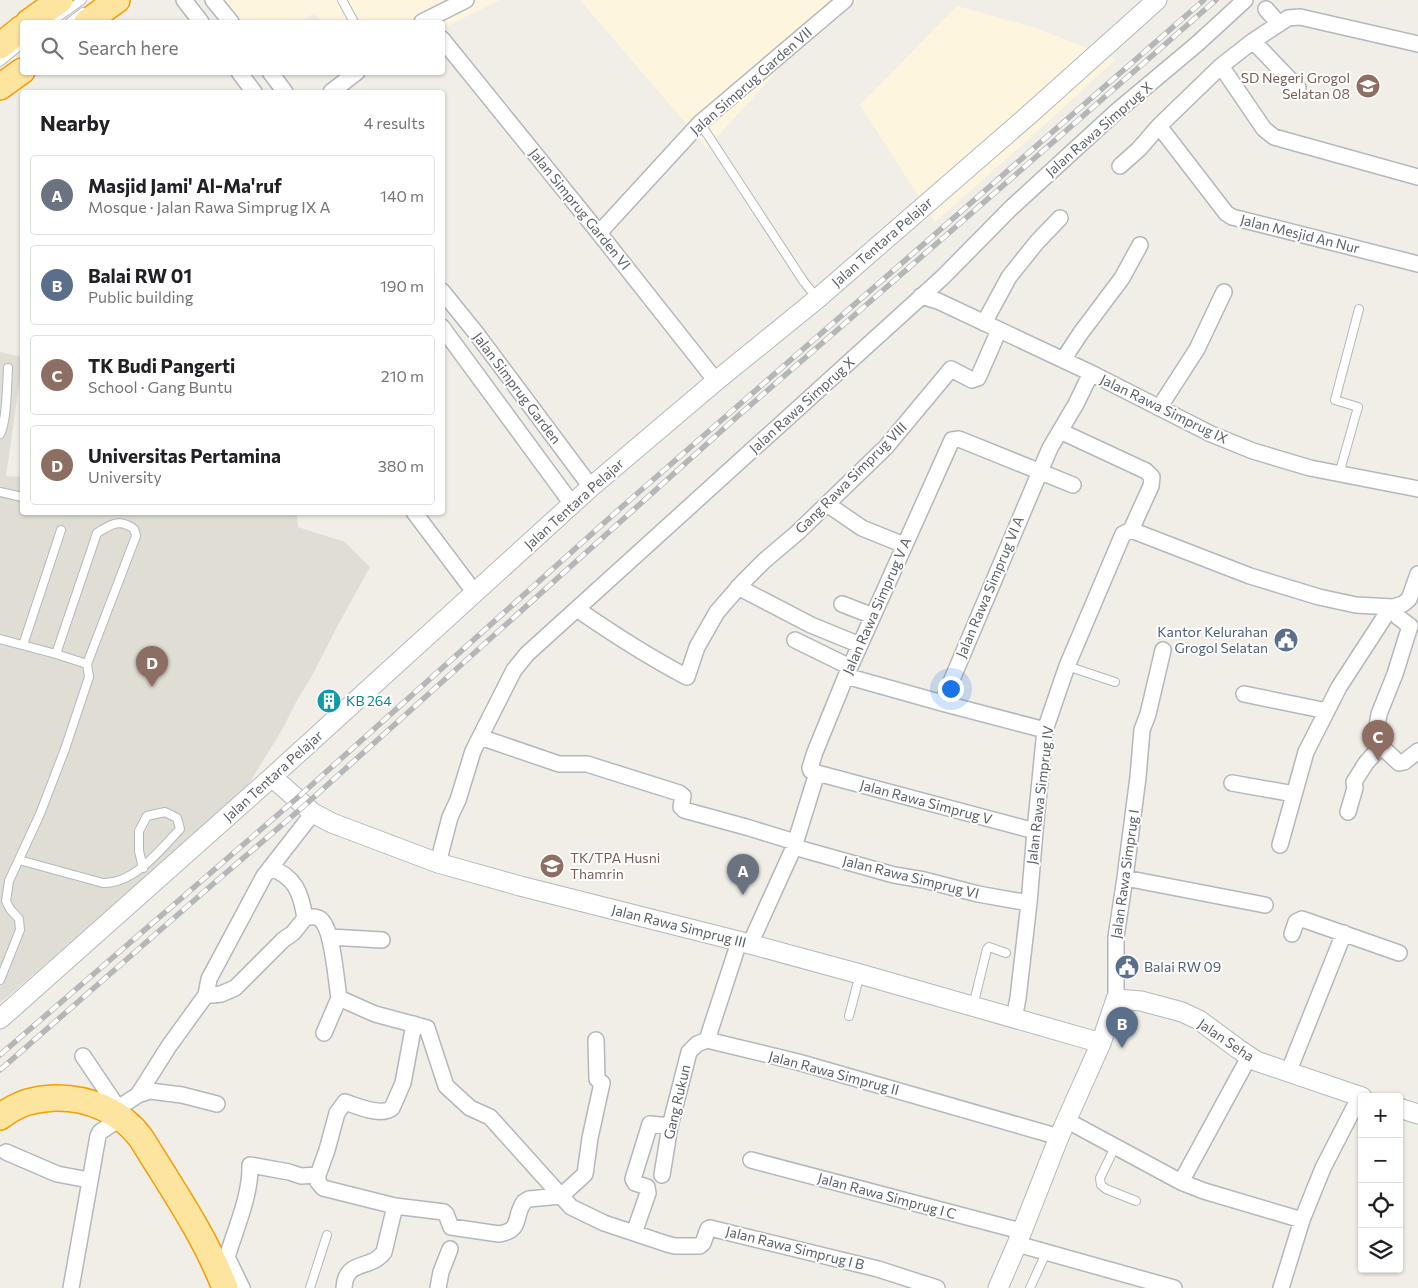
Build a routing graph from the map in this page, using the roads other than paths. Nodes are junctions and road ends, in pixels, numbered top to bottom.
1 (60, 0) edge
2 (82, 0) edge
3 (117, 0) edge
4 (184, 0) edge
5 (213, 0) edge
6 (342, 0) edge
7 (466, 0) edge
8 (845, 0) edge
9 (1157, 0) edge
10 (1244, 0) edge
11 (1266, 9) dead end
12 (89, 14) edge
13 (33, 20) edge
14 (54, 20) edge
15 (75, 20) edge
16 (199, 20) edge
17 (229, 20) edge
18 (353, 20) edge
19 (429, 20) edge
20 (1279, 24) junction
21 (20, 30) edge
22 (1253, 41) junction
23 (445, 43) edge
24 (1418, 44) edge
25 (0, 46) edge
26 (20, 46) edge
27 (0, 62) edge
28 (1222, 66) junction
29 (20, 72) edge
30 (241, 75) edge
31 (272, 75) edge
32 (353, 75) edge
33 (0, 87) edge
34 (1298, 88) dead end
35 (252, 90) edge
36 (284, 90) edge
37 (334, 90) edge
38 (700, 123) junction
39 (1159, 126) junction
40 (1120, 166) dead end
41 (1418, 177) edge
42 (1060, 218) dead end
43 (599, 233) junction
44 (1140, 245) dead end
45 (1418, 264) edge
46 (1224, 292) dead end
47 (445, 294) edge
48 (921, 296) junction
49 (817, 299) junction
50 (1359, 308) dead end
51 (984, 323) junction
52 (999, 330) junction
53 (445, 331) edge
54 (476, 333) junction
55 (457, 347) junction
56 (1063, 360) junction
57 (8, 368) dead end
58 (1091, 373) junction
59 (716, 381) junction
60 (1159, 408) junction
61 (1060, 431) junction
62 (0, 434) edge
63 (1039, 471) junction
64 (1339, 474) junction
65 (1073, 485) dead end
66 (591, 487) junction
67 (1418, 489) edge
68 (0, 492) edge
69 (20, 497) edge
70 (572, 504) junction
71 (827, 504) junction
72 (416, 515) edge
73 (61, 530) dead end
74 (1132, 530) junction
75 (904, 546) junction
76 (1418, 574) edge
77 (738, 587) junction
78 (475, 593) junction
79 (1413, 601) edge
80 (842, 604) dead end
81 (1392, 607) junction
82 (577, 609) junction
83 (872, 616) junction
84 (0, 640) edge
85 (795, 640) dead end
86 (23, 645) junction
87 (860, 645) junction
88 (1163, 650) dead end
89 (56, 654) junction
90 (87, 664) junction
91 (1067, 666) junction
92 (848, 671) junction
93 (1114, 682) dead end
94 (1244, 694) dead end
95 (942, 703) junction
96 (1327, 710) junction
97 (1045, 730) junction
98 (480, 737) junction
99 (1382, 745) junction
100 (1418, 751) edge
101 (817, 773) junction
102 (272, 777) junction
103 (1232, 783) dead end
104 (1294, 794) junction
105 (1348, 812) dead end
106 (313, 813) junction
107 (1035, 831) junction
108 (794, 844) junction
109 (1280, 845) dead end
110 (19, 860) junction
111 (438, 863) junction
112 (142, 868) junction
113 (270, 868) junction
114 (1125, 878) junction
115 (1029, 904) junction
116 (1265, 906) dead end
117 (305, 918) junction
118 (1344, 933) junction
119 (1292, 934) dead end
120 (330, 937) junction
121 (382, 940) dead end
122 (744, 943) junction
123 (1006, 953) dead end
124 (1399, 953) dead end
125 (860, 974) junction
126 (0, 980) edge
127 (206, 995) junction
128 (338, 998) junction
129 (1116, 999) junction
130 (973, 1006) junction
131 (849, 1016) dead end
132 (1014, 1018) junction
133 (0, 1019) edge
134 (414, 1024) junction
135 (324, 1033) dead end
136 (596, 1040) dead end
137 (707, 1040) junction
138 (1101, 1043) junction
139 (83, 1056) dead end
140 (1249, 1057) junction
141 (1288, 1073) junction
142 (138, 1095) junction
143 (1358, 1095) edge
144 (1358, 1102) edge
145 (217, 1104) dead end
146 (1403, 1109) edge
147 (117, 1113) junction
148 (1418, 1114) edge
149 (0, 1117) edge
150 (670, 1126) junction
151 (1063, 1128) junction
152 (1115, 1147) junction
153 (6, 1152) dead end
154 (752, 1160) dead end
155 (318, 1175) junction
156 (662, 1175) dead end
157 (89, 1180) junction
158 (1181, 1182) junction
159 (561, 1196) junction
160 (1136, 1201) dead end
161 (395, 1206) junction
162 (1302, 1220) junction
163 (634, 1234) junction
164 (326, 1235) dead end
165 (1019, 1237) junction
166 (450, 1249) dead end
167 (1046, 1253) junction
168 (71, 1288) edge
169 (225, 1288) edge
170 (242, 1288) edge
171 (310, 1288) edge
172 (344, 1288) edge
173 (438, 1288) edge
174 (937, 1288) edge
175 (998, 1288) edge
176 (1030, 1288) edge
177 (1174, 1288) edge
178 (1281, 1288) edge

1 - 13 highway
2 - 14 lane
3 - 12 highway
4 - 16 street
5 - 17 street
6 - 18 lane
7 - 19 street
8 - 38 street, Jalan Simprug Garden VII
9 - 49 street, Jalan Tentara Pelajar
10 - 48 street, Jalan Rawa Simprug X
11 - 20 street
12 - 15 lane
20 - 22 street
20 - 24 street
21 - 25 highway
22 - 28 street
22 - 34 street
23 - 43 street, Jalan Simprug Garden VI
26 - 27 lane
28 - 39 street
28 - 41 street
29 - 33 highway
30 - 35 street
31 - 36 street
32 - 37 street
38 - 43 street, Jalan Simprug Garden VII
38 - 49 lane
39 - 40 street
39 - 45 street, Jalan Mesjid An Nur
42 - 51 street
43 - 59 street, Jalan Simprug Garden VI
44 - 56 street
46 - 60 street
47 - 54 street, Jalan Simprug Garden
48 - 51 street, Jalan Rawa Simprug IX
48 - 82 street, Jalan Rawa Simprug X
49 - 59 street, Jalan Tentara Pelajar
50 - 64 lane
51 - 52 street, Jalan Rawa Simprug IX
52 - 56 street, Jalan Rawa Simprug IX
52 - 71 street, Gang Rawa Simprug VIII
53 - 55 street, Jalan Simprug Garden
54 - 55 street
54 - 66 street, Jalan Simprug Garden
55 - 70 street, Jalan Simprug Garden
56 - 58 street, Jalan Rawa Simprug IX
57 - 62 lane
58 - 60 street, Jalan Rawa Simprug IX
58 - 61 street, Jalan Rawa Simprug VI A
59 - 66 street, Jalan Tentara Pelajar
60 - 64 street, Jalan Rawa Simprug IX
61 - 63 street, Jalan Rawa Simprug VI A
61 - 74 street, Jalan Rawa Simprug IV
63 - 65 street
63 - 75 street, Jalan Rawa Simprug V A
63 - 95 street, Jalan Rawa Simprug VI A
64 - 67 street, Jalan Rawa Simprug IX
66 - 70 street, Jalan Tentara Pelajar
68 - 69 lane
70 - 78 street, Jalan Tentara Pelajar
71 - 75 street
71 - 77 street, Gang Rawa Simprug VIII
72 - 78 street
73 - 86 lane
74 - 81 street
74 - 91 street, Jalan Rawa Simprug IV
75 - 83 street, Jalan Rawa Simprug V A
76 - 79 street
77 - 82 street, Gang Rawa Simprug VIII
77 - 87 street
78 - 102 street, Jalan Tentara Pelajar
79 - 81 street
80 - 83 street
81 - 96 street
81 - 99 street
82 - 98 street, Jalan Rawa Simprug X
83 - 87 street, Jalan Rawa Simprug V A
84 - 86 lane
85 - 92 street
86 - 89 lane
87 - 92 street, Jalan Rawa Simprug V A
88 - 114 street, Jalan Rawa Simprug I
89 - 90 lane
89 - 90 lane
90 - 110 lane
91 - 93 lane
91 - 97 street, Jalan Rawa Simprug IV
92 - 95 street
92 - 101 street, Jalan Rawa Simprug V A
94 - 96 street
95 - 97 street
96 - 104 street
97 - 107 street, Jalan Rawa Simprug IV
98 - 108 street, Jalan Rawa Simprug VI
98 - 111 street, Jalan Rawa Simprug X
99 - 100 street
99 - 105 street
101 - 107 street, Jalan Rawa Simprug V
101 - 108 street
102 - 106 street, Jalan Rawa Simprug III
102 - 133 street, Jalan Tentara Pelajar
103 - 104 street
104 - 109 street
106 - 111 street, Jalan Rawa Simprug III
106 - 113 street
107 - 115 street, Jalan Rawa Simprug IV
108 - 115 street, Jalan Rawa Simprug VI
108 - 122 street
110 - 112 lane
110 - 126 lane
111 - 122 street, Jalan Rawa Simprug III
112 - 112 lane
113 - 117 street
113 - 127 street
114 - 116 street
114 - 129 street, Jalan Rawa Simprug I
115 - 132 street, Jalan Rawa Simprug IV
117 - 120 street
117 - 127 street
118 - 119 street
118 - 124 street
118 - 141 street
120 - 121 street
120 - 128 street
122 - 125 street, Jalan Rawa Simprug III
122 - 137 street
123 - 130 lane
125 - 130 street, Jalan Rawa Simprug III
125 - 131 lane
127 - 142 street
128 - 134 street
128 - 135 street
129 - 138 street, Jalan Rawa Simprug I
129 - 140 street, Jalan Seha
130 - 132 street, Jalan Rawa Simprug III
132 - 138 street, Jalan Rawa Simprug III
134 - 155 street
134 - 159 street
136 - 159 street
137 - 150 street, Gang Rukun
137 - 151 street, Jalan Rawa Simprug II
138 - 151 street, Jalan Rawa Simprug I
139 - 147 street
140 - 141 street, Jalan Seha
140 - 158 street
141 - 143 street, Jalan Seha
142 - 145 street
142 - 147 street
144 - 162 street
146 - 148 street
147 - 149 highway
147 - 157 street
147 - 169 highway
150 - 156 street, Gang Rukun
150 - 163 street
151 - 152 street, Jalan Rawa Simprug II
151 - 165 street, Jalan Rawa Simprug I
152 - 158 street, Jalan Rawa Simprug II
152 - 160 lane
153 - 157 street
154 - 165 street, Jalan Rawa Simprug I C
155 - 161 street
155 - 170 street
157 - 168 street
158 - 162 street, Jalan Rawa Simprug II
159 - 161 street
159 - 163 street
161 - 172 street
162 - 178 street
163 - 174 street, Jalan Rawa Simprug I B
164 - 171 lane
165 - 167 street, Jalan Rawa Simprug I C
165 - 175 street, Jalan Rawa Simprug I
166 - 173 street
167 - 176 lane
167 - 177 street, Jalan Rawa Simprug I C

